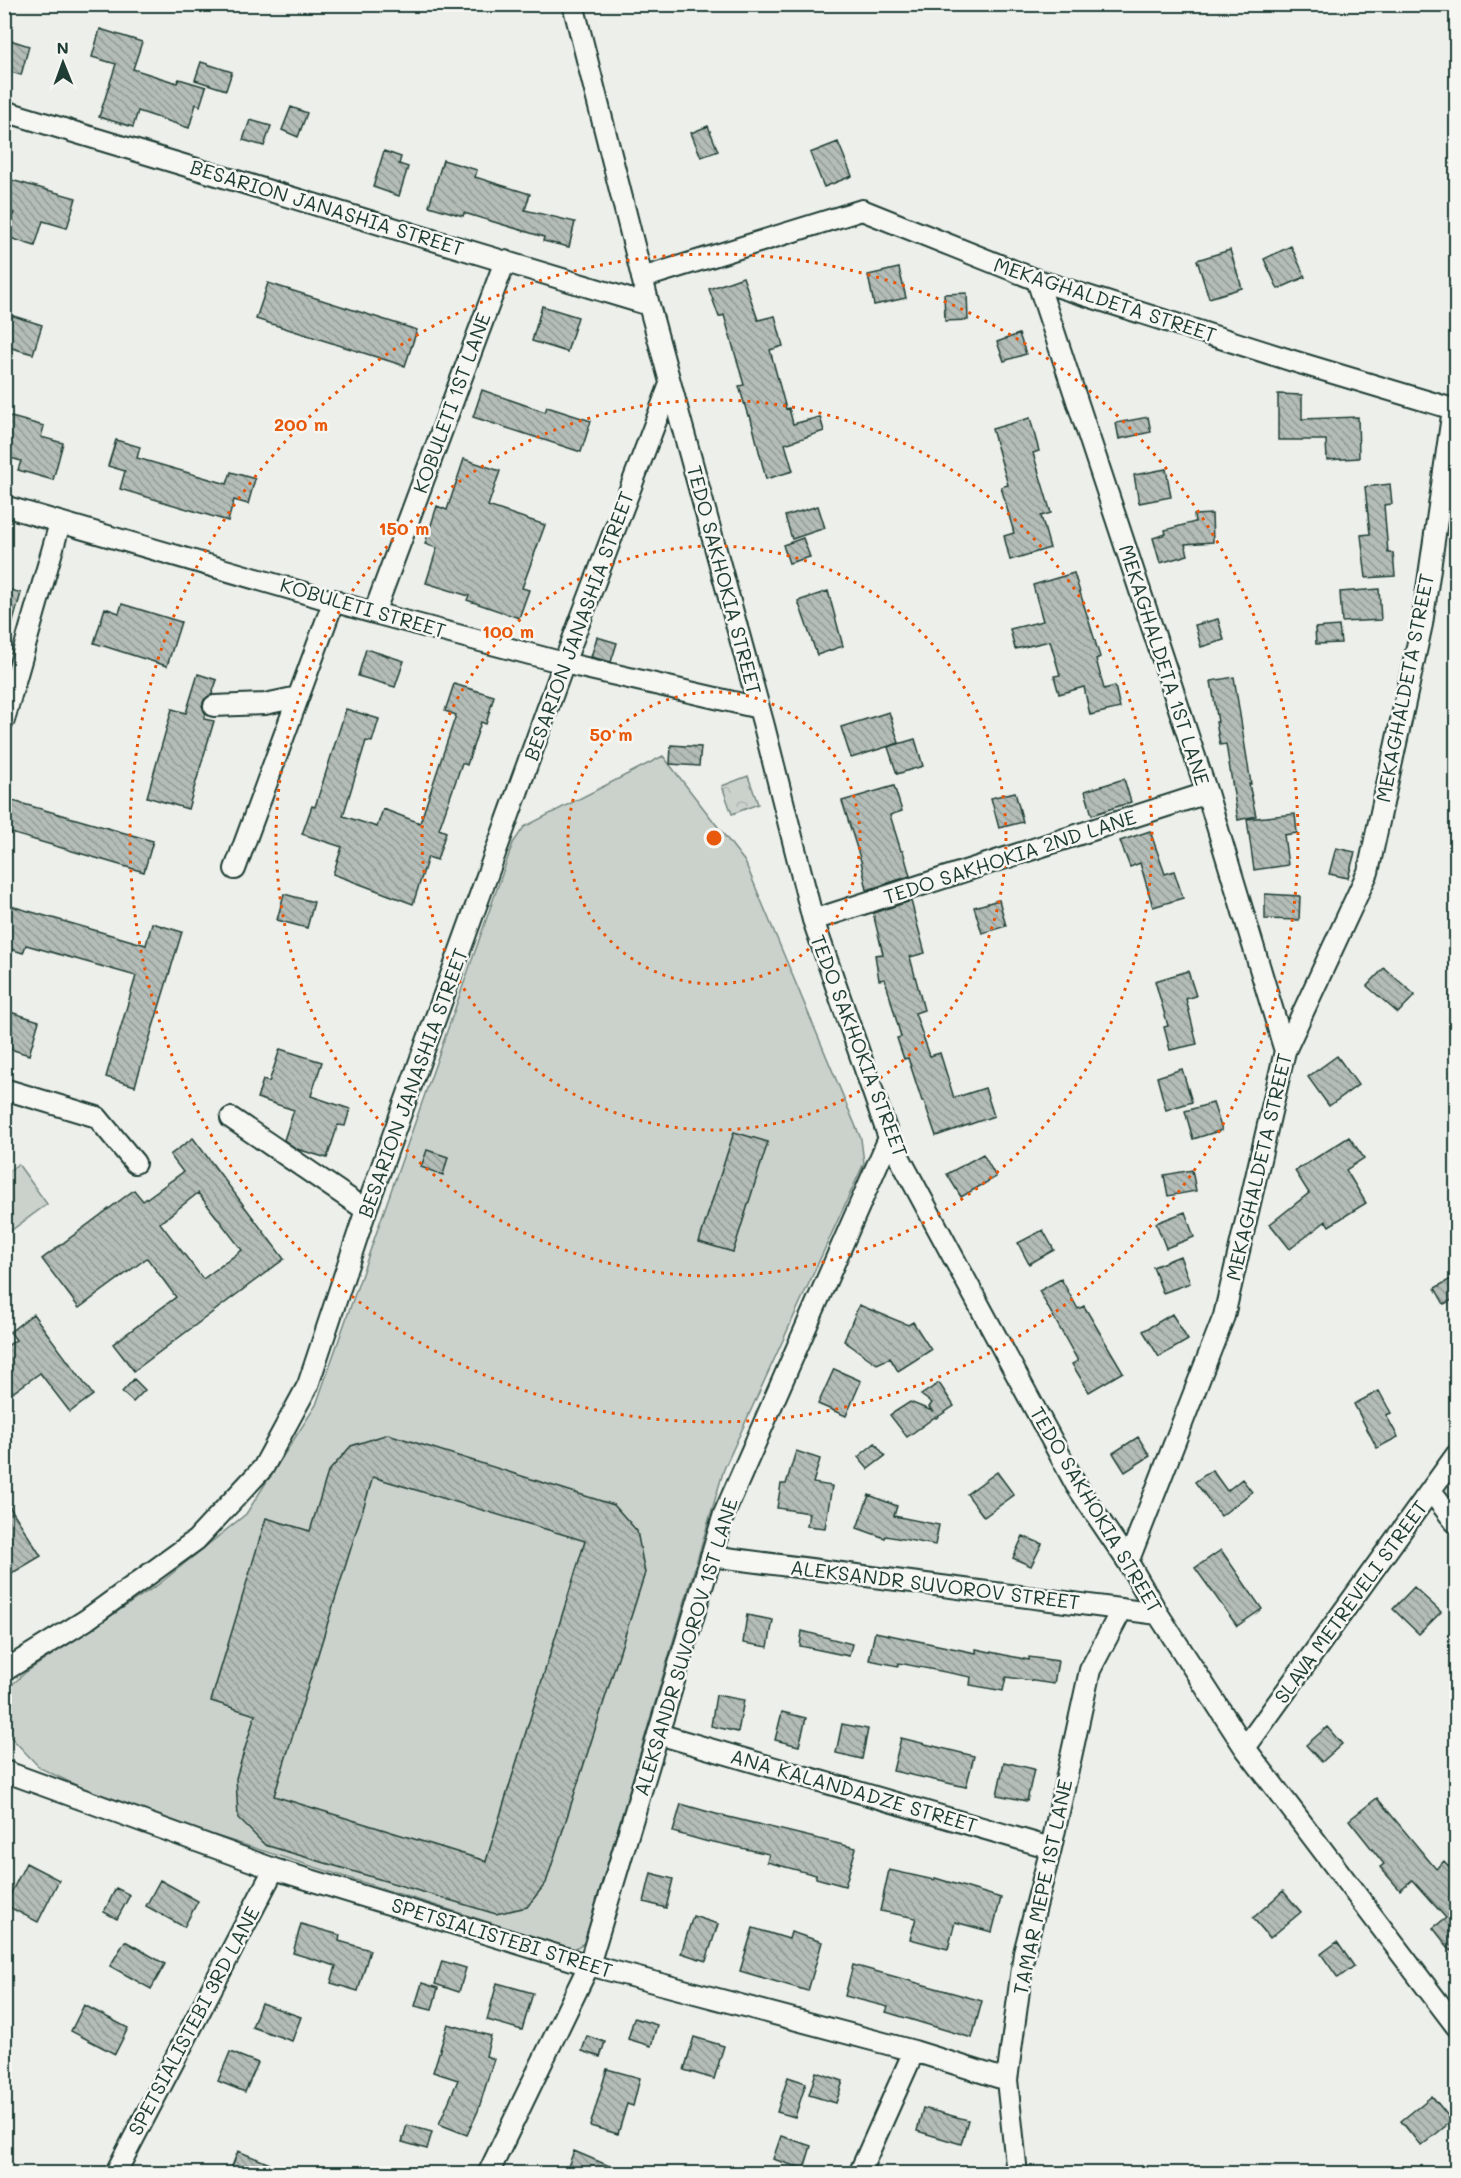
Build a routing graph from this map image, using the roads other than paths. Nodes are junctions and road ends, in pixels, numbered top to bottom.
1 (573, 4) edge
2 (4, 111) edge
3 (505, 261) junction
4 (642, 278) junction
5 (1037, 280) junction
6 (649, 304) junction
7 (670, 384) junction
8 (4, 506) edge
9 (60, 523) junction
10 (334, 600) junction
11 (374, 613) junction
12 (564, 663) junction
13 (298, 697) junction
14 (214, 706) dead end
15 (759, 708) junction
16 (4, 720) edge
17 (1207, 793) junction
18 (235, 869) dead end
19 (813, 920) junction
20 (1285, 1051) junction
21 (4, 1089) edge
22 (231, 1118) dead end
23 (889, 1138) junction
24 (135, 1163) dead end
25 (366, 1210) junction
26 (1456, 1455) edge
27 (1431, 1491) junction
28 (1456, 1523) edge
29 (711, 1556) junction
30 (1128, 1562) junction
31 (1122, 1609) junction
32 (1158, 1614) junction
33 (4, 1671) edge
34 (658, 1734) junction
35 (1245, 1748) junction
36 (4, 1772) edge
37 (1051, 1848) junction
38 (274, 1869) junction
39 (589, 1965) junction
40 (1456, 2026) edge
41 (914, 2051) junction
42 (1007, 2080) junction
43 (115, 2174) edge
44 (488, 2174) edge
45 (860, 2174) edge
46 (1017, 2174) edge

1 - 4 street, TEDO SAKHOKIA STREET
2 - 3 street, BESARION JANASHIA STREET
3 - 6 street, BESARION JANASHIA STREET
3 - 11 street, KOBULETI 1ST LANE
4 - 5 street, MEKAGHALDETA STREET
4 - 6 street, TEDO SAKHOKIA STREET
5 - 17 street, MEKAGHALDETA 1ST LANE
5 - 20 street, MEKAGHALDETA STREET
6 - 7 street, TEDO SAKHOKIA STREET
7 - 12 street, BESARION JANASHIA STREET
7 - 15 street, TEDO SAKHOKIA STREET
8 - 9 street, KOBULETI STREET
9 - 10 street, KOBULETI STREET
9 - 16 street
10 - 11 street, KOBULETI STREET
10 - 13 street
11 - 12 street, KOBULETI STREET
12 - 15 street, KOBULETI STREET
12 - 25 street, BESARION JANASHIA STREET
13 - 14 street
13 - 18 street
15 - 19 street, TEDO SAKHOKIA STREET
17 - 19 street, TEDO SAKHOKIA 2ND LANE
17 - 20 street, MEKAGHALDETA 1ST LANE
19 - 23 street, TEDO SAKHOKIA STREET
20 - 30 street, MEKAGHALDETA STREET
21 - 24 street
22 - 25 street
23 - 29 street, ALEKSANDR SUVOROV 1ST LANE
23 - 30 street, TEDO SAKHOKIA STREET
25 - 33 street, BESARION JANASHIA STREET
26 - 27 street, SLAVA METREVELI STREET
27 - 28 street
27 - 35 street, SLAVA METREVELI STREET
29 - 31 street, ALEKSANDR SUVOROV STREET
29 - 34 street, ALEKSANDR SUVOROV 1ST LANE
30 - 32 street, TEDO SAKHOKIA STREET
31 - 32 street, ALEKSANDR SUVOROV STREET
31 - 37 street, TAMAR MEPE 1ST LANE
32 - 35 street, TEDO SAKHOKIA STREET
34 - 37 street, ANA KALANDADZE STREET
34 - 39 street, ALEKSANDR SUVOROV 1ST LANE
35 - 40 street, TEDO SAKHOKIA STREET
36 - 38 street, SPETSIALISTEBI STREET
37 - 42 street, TAMAR MEPE 1ST LANE
38 - 39 street, SPETSIALISTEBI STREET
38 - 43 street, SPETSIALISTEBI 3RD LANE
39 - 41 street, SPETSIALISTEBI STREET
39 - 44 street, ALEKSANDR SUVOROV 1ST LANE
41 - 42 street, SPETSIALISTEBI STREET
41 - 45 street
42 - 46 street, TAMAR MEPE 1ST LANE

